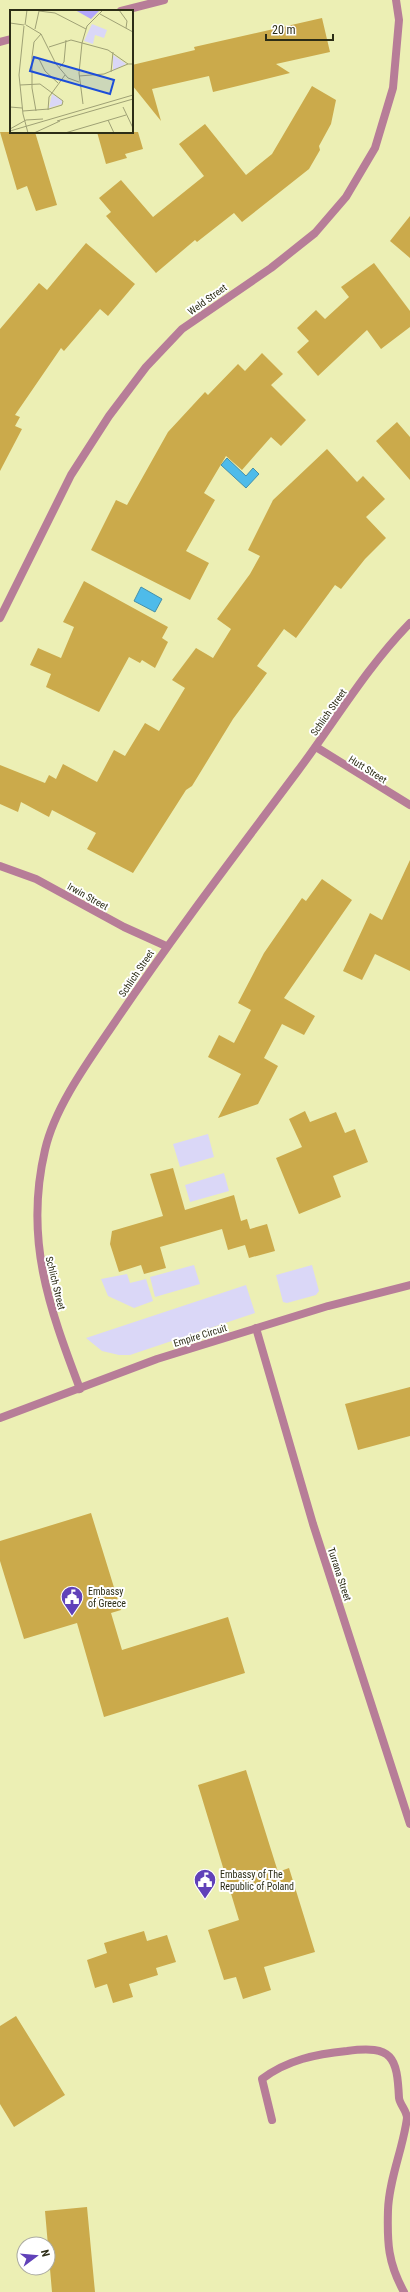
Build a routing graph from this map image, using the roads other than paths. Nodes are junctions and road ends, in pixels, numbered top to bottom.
1 (164, 0) edge
2 (396, 0) edge
3 (125, 10) edge
4 (10, 39) edge
5 (0, 42) edge
6 (0, 618) edge
7 (410, 623) edge
8 (316, 747) junction
9 (410, 805) edge
10 (0, 866) edge
11 (166, 946) junction
12 (410, 1285) edge
13 (256, 1328) junction
14 (80, 1389) junction
15 (0, 1418) edge
16 (410, 1824) edge
17 (272, 2120) dead end
18 (404, 2292) edge

1 - 3 street
2 - 6 street, Weld Street
4 - 5 street
7 - 8 street, Schlich Street
8 - 9 street, Hutt Street
8 - 11 street, Schlich Street
10 - 11 street, Irwin Street
11 - 14 street, Schlich Street
12 - 13 street, Empire Circuit
13 - 14 street, Empire Circuit
13 - 16 street, Turrana Street
14 - 15 street, Empire Circuit
17 - 18 street

